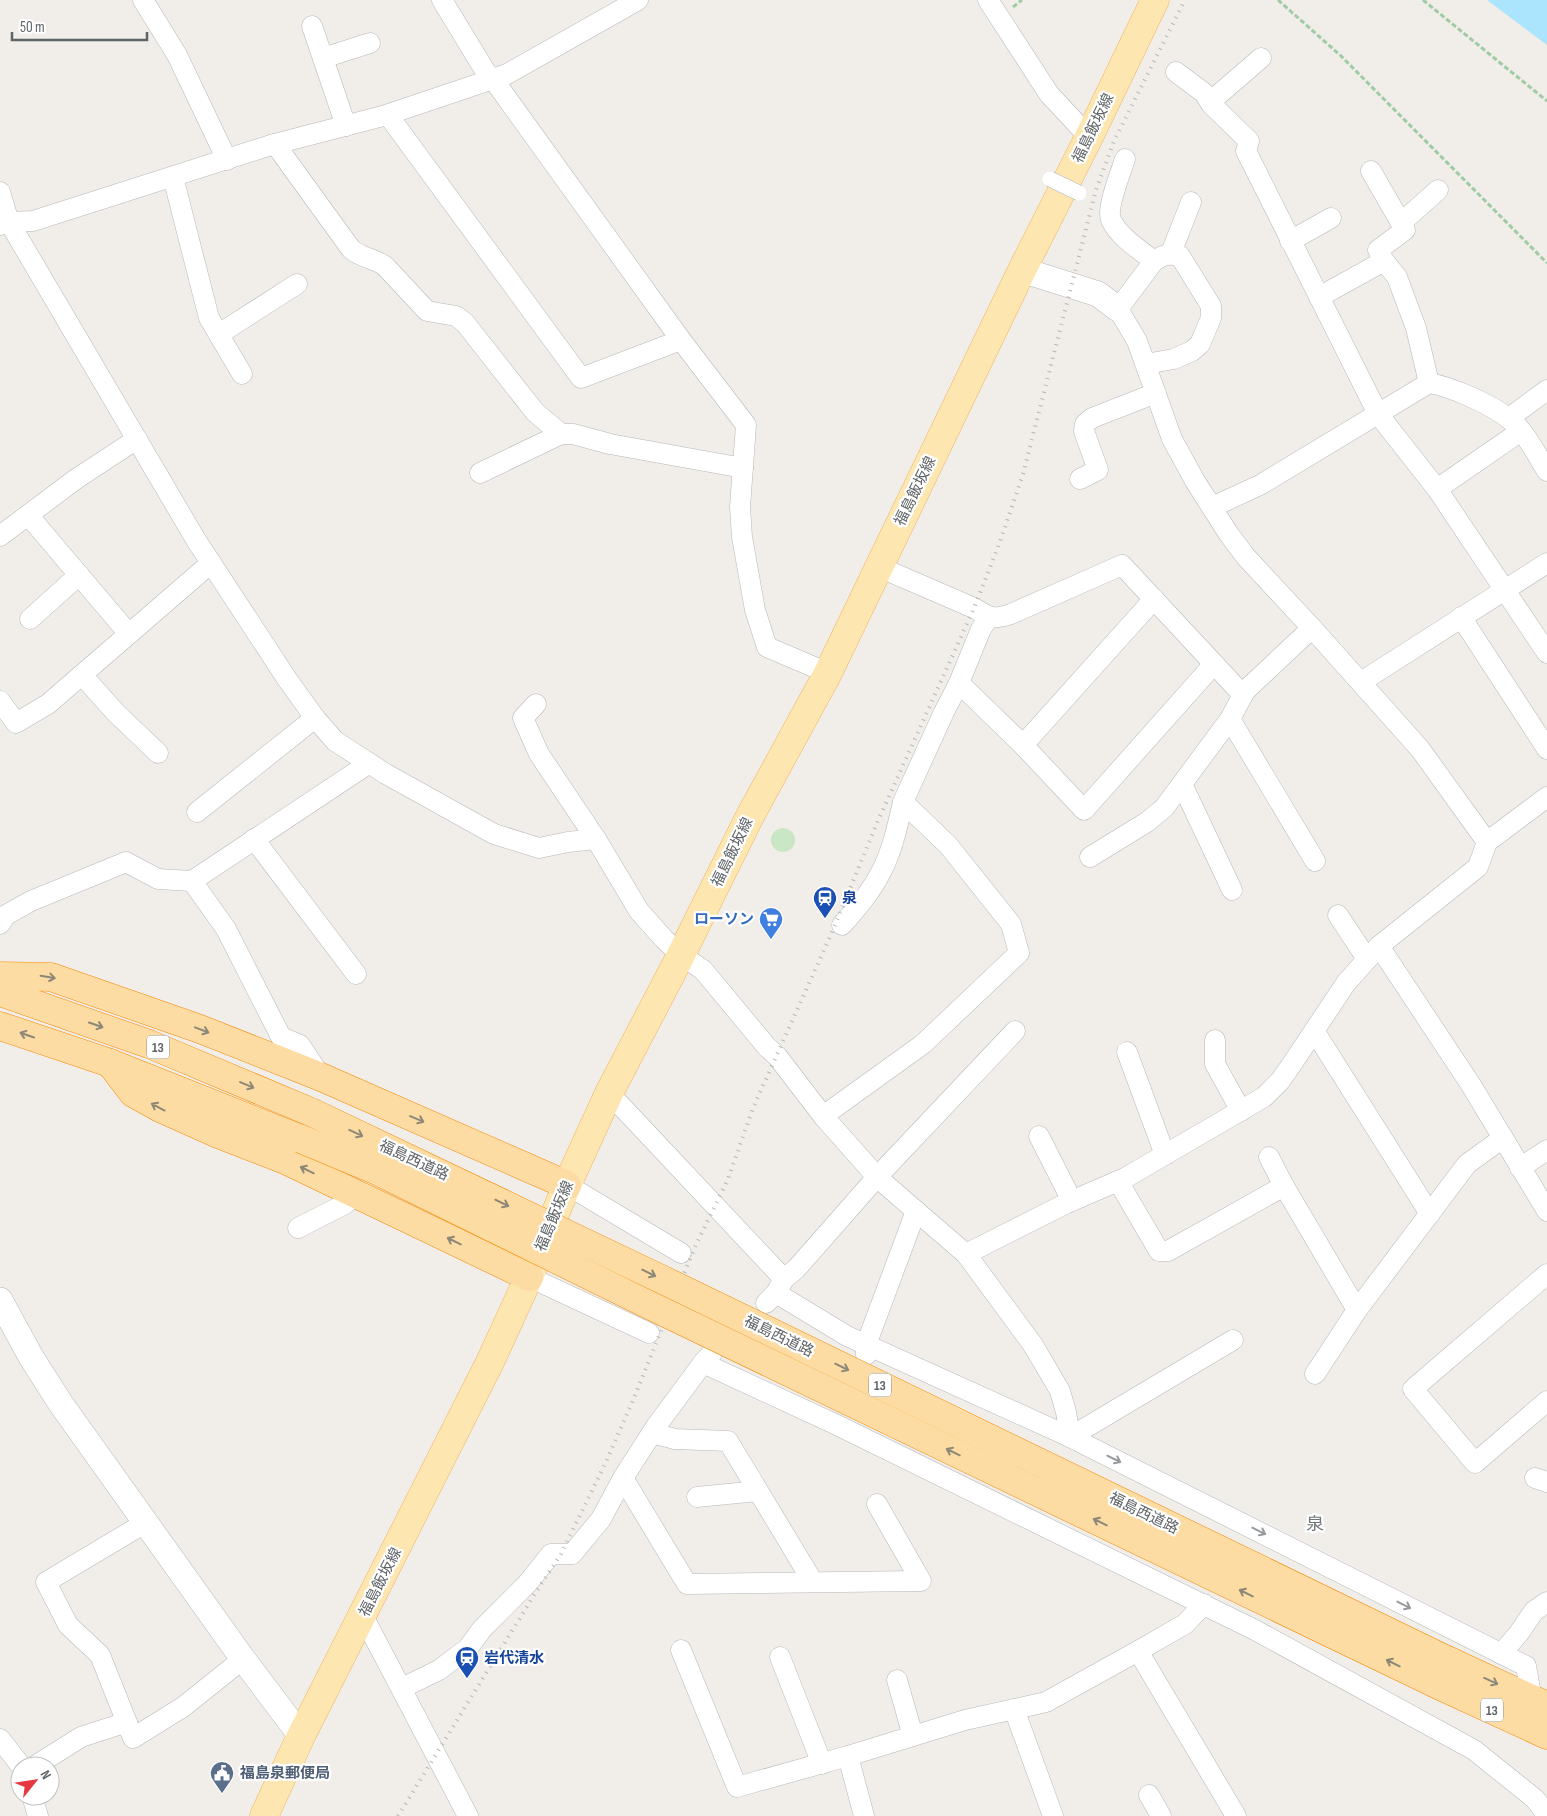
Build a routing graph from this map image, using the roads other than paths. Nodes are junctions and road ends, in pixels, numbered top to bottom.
1 (143, 0) edge
2 (442, 0) edge
3 (988, 0) edge
4 (1155, 0) edge
5 (628, 2) edge
6 (312, 26) dead end
7 (370, 43) dead end
8 (323, 58) junction
9 (1261, 58) dead end
10 (1176, 72) dead end
11 (493, 79) junction
12 (1210, 102) junction
13 (388, 114) junction
14 (346, 126) junction
15 (1089, 136) junction
16 (275, 144) junction
17 (1125, 159) dead end
18 (227, 160) junction
19 (1371, 171) dead end
20 (173, 177) junction
21 (1050, 179) dead end
22 (1438, 190) dead end
23 (0, 192) edge
24 (1079, 193) dead end
25 (1191, 202) dead end
26 (1331, 218) dead end
27 (4, 223) edge
28 (1401, 223) junction
29 (1290, 241) junction
30 (1163, 257) junction
31 (1384, 262) junction
32 (1022, 270) junction
33 (297, 284) dead end
34 (1319, 297) junction
35 (1118, 309) junction
36 (218, 334) junction
37 (682, 340) junction
38 (1145, 364) junction
39 (242, 374) dead end
40 (1430, 383) junction
41 (1547, 390) edge
42 (1156, 393) junction
43 (1378, 414) junction
44 (1515, 425) junction
45 (562, 434) junction
46 (137, 439) junction
47 (743, 468) junction
48 (1547, 471) edge
49 (480, 473) dead end
50 (1080, 479) dead end
51 (1437, 489) junction
52 (1212, 507) junction
53 (28, 515) junction
54 (0, 536) edge
55 (211, 563) junction
56 (1547, 563) edge
57 (879, 567) junction
58 (79, 575) junction
59 (1505, 588) junction
60 (1154, 599) junction
61 (989, 617) junction
62 (1461, 617) junction
63 (30, 619) dead end
64 (1312, 628) junction
65 (129, 634) junction
66 (1547, 653) edge
67 (1214, 664) junction
68 (828, 673) junction
69 (82, 674) junction
70 (1361, 682) junction
71 (959, 683) junction
72 (1243, 695) junction
73 (0, 700) edge
74 (536, 704) dead end
75 (314, 718) junction
76 (1230, 719) junction
77 (1023, 745) junction
78 (1547, 749) edge
79 (158, 753) dead end
80 (368, 764) junction
81 (1182, 784) junction
82 (1547, 797) edge
83 (903, 802) junction
84 (197, 812) dead end
85 (254, 839) junction
86 (596, 839) junction
87 (1487, 842) junction
88 (1090, 857) dead end
89 (1315, 861) dead end
90 (192, 881) junction
91 (1232, 890) dead end
92 (1338, 914) dead end
93 (0, 924) edge
94 (842, 926) dead end
95 (1373, 953) junction
96 (681, 955) junction
97 (356, 974) dead end
98 (0, 976) edge
99 (0, 992) edge
100 (0, 1026) edge
101 (1015, 1031) dead end
102 (1315, 1032) junction
103 (1215, 1040) dead end
104 (1128, 1052) dead end
105 (110, 1063) junction
106 (321, 1077) junction
107 (609, 1093) junction
108 (1241, 1111) junction
109 (823, 1116) junction
110 (1039, 1136) dead end
111 (1503, 1138) junction
112 (1547, 1150) edge
113 (1165, 1155) junction
114 (1269, 1157) dead end
115 (1520, 1168) junction
116 (877, 1177) junction
117 (1118, 1181) junction
118 (567, 1185) junction
119 (1284, 1186) junction
120 (357, 1194) junction
121 (1072, 1200) junction
122 (1546, 1206) edge
123 (916, 1211) junction
124 (1430, 1214) junction
125 (298, 1228) dead end
126 (681, 1254) dead end
127 (966, 1254) junction
128 (1547, 1274) edge
129 (529, 1277) junction
130 (775, 1291) junction
131 (0, 1300) edge
132 (1357, 1310) junction
133 (649, 1333) dead end
134 (1233, 1340) dead end
135 (866, 1350) junction
136 (1315, 1374) dead end
137 (1547, 1401) edge
138 (652, 1433) junction
139 (1070, 1437) junction
140 (623, 1478) junction
141 (758, 1491) junction
142 (697, 1497) dead end
143 (877, 1504) dead end
144 (145, 1523) junction
145 (813, 1582) junction
146 (1547, 1602) edge
147 (1204, 1604) junction
148 (362, 1616) junction
149 (682, 1650) dead end
150 (1138, 1652) junction
151 (1500, 1654) junction
152 (780, 1657) dead end
153 (243, 1659) junction
154 (897, 1680) dead end
155 (402, 1688) junction
156 (1539, 1703) edge
157 (1014, 1709) junction
158 (127, 1722) junction
159 (1547, 1735) edge
160 (301, 1736) junction
161 (913, 1736) junction
162 (0, 1739) edge
163 (52, 1756) edge
164 (848, 1756) junction
165 (10, 1759) edge
166 (822, 1764) junction
167 (1149, 1795) dead end
168 (1547, 1815) edge
169 (264, 1816) edge
170 (468, 1816) edge
171 (864, 1816) edge
172 (1053, 1816) edge
173 (1161, 1816) edge
174 (1236, 1816) edge

1 - 18 street
2 - 11 street
3 - 15 street
4 - 15 main road, 福島飯坂線
5 - 11 street
6 - 8 street
7 - 8 street
8 - 14 street
9 - 12 street
10 - 12 street
11 - 13 street
11 - 37 street
12 - 29 street
13 - 14 street
13 - 37 street
14 - 16 street
15 - 32 main road, 福島飯坂線
16 - 18 street
16 - 45 street
17 - 30 street
18 - 20 street
19 - 28 street
20 - 27 street
20 - 36 street
21 - 24 street, bridge
22 - 28 street
23 - 27 street
25 - 30 street
26 - 29 street
27 - 46 street
28 - 31 street
29 - 34 street
30 - 35 street
30 - 38 street
31 - 34 street
31 - 40 street
32 - 35 street
32 - 57 main road, 福島飯坂線
33 - 36 street
34 - 43 street
35 - 38 street
36 - 39 street
37 - 47 street
38 - 42 street
40 - 43 street
40 - 44 street
41 - 44 street
42 - 50 street
42 - 52 street
43 - 51 street
43 - 52 street
44 - 48 street
44 - 51 street
45 - 47 street
45 - 49 street
46 - 53 street
46 - 55 street
47 - 68 street
51 - 59 street
52 - 64 street
53 - 54 street
53 - 58 street
55 - 65 street
55 - 75 street
56 - 59 street
57 - 61 street
57 - 68 main road, 福島飯坂線
58 - 63 street
58 - 65 street
59 - 62 street
59 - 66 street
60 - 61 street
60 - 67 street
60 - 77 street
61 - 71 street
62 - 70 street
62 - 78 street
64 - 70 street
64 - 72 street
65 - 69 street
67 - 72 street
67 - 77 street
68 - 96 main road, 福島飯坂線
69 - 73 street
69 - 79 street
70 - 87 street
71 - 77 street
71 - 83 street
72 - 76 street
74 - 86 street
75 - 80 street
75 - 84 street
76 - 81 street
76 - 89 street
80 - 85 street
80 - 86 street
81 - 88 street
81 - 91 street
82 - 87 street
83 - 94 street
83 - 109 street
85 - 90 street
85 - 97 street
86 - 96 street
87 - 95 street
90 - 93 street
90 - 106 street
92 - 95 street
95 - 102 street
95 - 111 street
96 - 107 main road, 福島飯坂線
96 - 109 street
98 -> 106 highway
99 -> 156 highway, 福島西道路 / 13, bridge
105 -> 100 highway, 福島西道路 / 13
101 - 116 street
102 - 108 street
102 - 124 street
103 - 108 street
104 - 113 street
120 -> 105 highway
159 -> 105 highway, 福島西道路 / 13, bridge
106 -> 118 highway
107 - 118 main road, 福島飯坂線
107 - 130 street
108 - 113 street
109 - 116 street
110 - 121 street
111 - 115 street
111 - 124 street
112 - 115 street
113 - 117 street
114 - 119 street
115 - 122 street
116 - 123 street
116 - 130 street
117 - 119 street
117 - 121 street
118 - 126 street
118 - 129 main road, 福島飯坂線
119 - 132 street
120 - 125 street
129 -> 120 highway
121 - 127 street
123 - 127 street
123 - 135 street
124 - 132 street
127 - 139 street
128 - 137 street
129 - 133 street
129 - 148 main road, 福島飯坂線
130 - 135 street
131 - 144 street
132 - 136 street
134 - 139 street
135 - 139 street
138 - 140 street
138 - 141 street
138 - 147 street
139 -> 151 street
140 - 145 street
140 - 155 street
141 - 142 street
141 - 145 street
143 - 145 street
144 - 153 street
144 - 158 street
146 - 151 street
147 - 150 street
147 - 168 street
148 - 155 street
148 - 160 main road, 福島飯坂線
149 - 166 street
150 - 157 street
150 - 174 street
151 - 156 street
152 - 166 street
153 - 158 street
153 - 160 street
154 - 161 street
155 - 170 street
157 - 161 street
157 - 172 street
158 - 163 street
160 - 169 main road, 福島飯坂線
161 - 164 street
162 - 165 street
164 - 166 street
164 - 171 street
167 - 173 street

